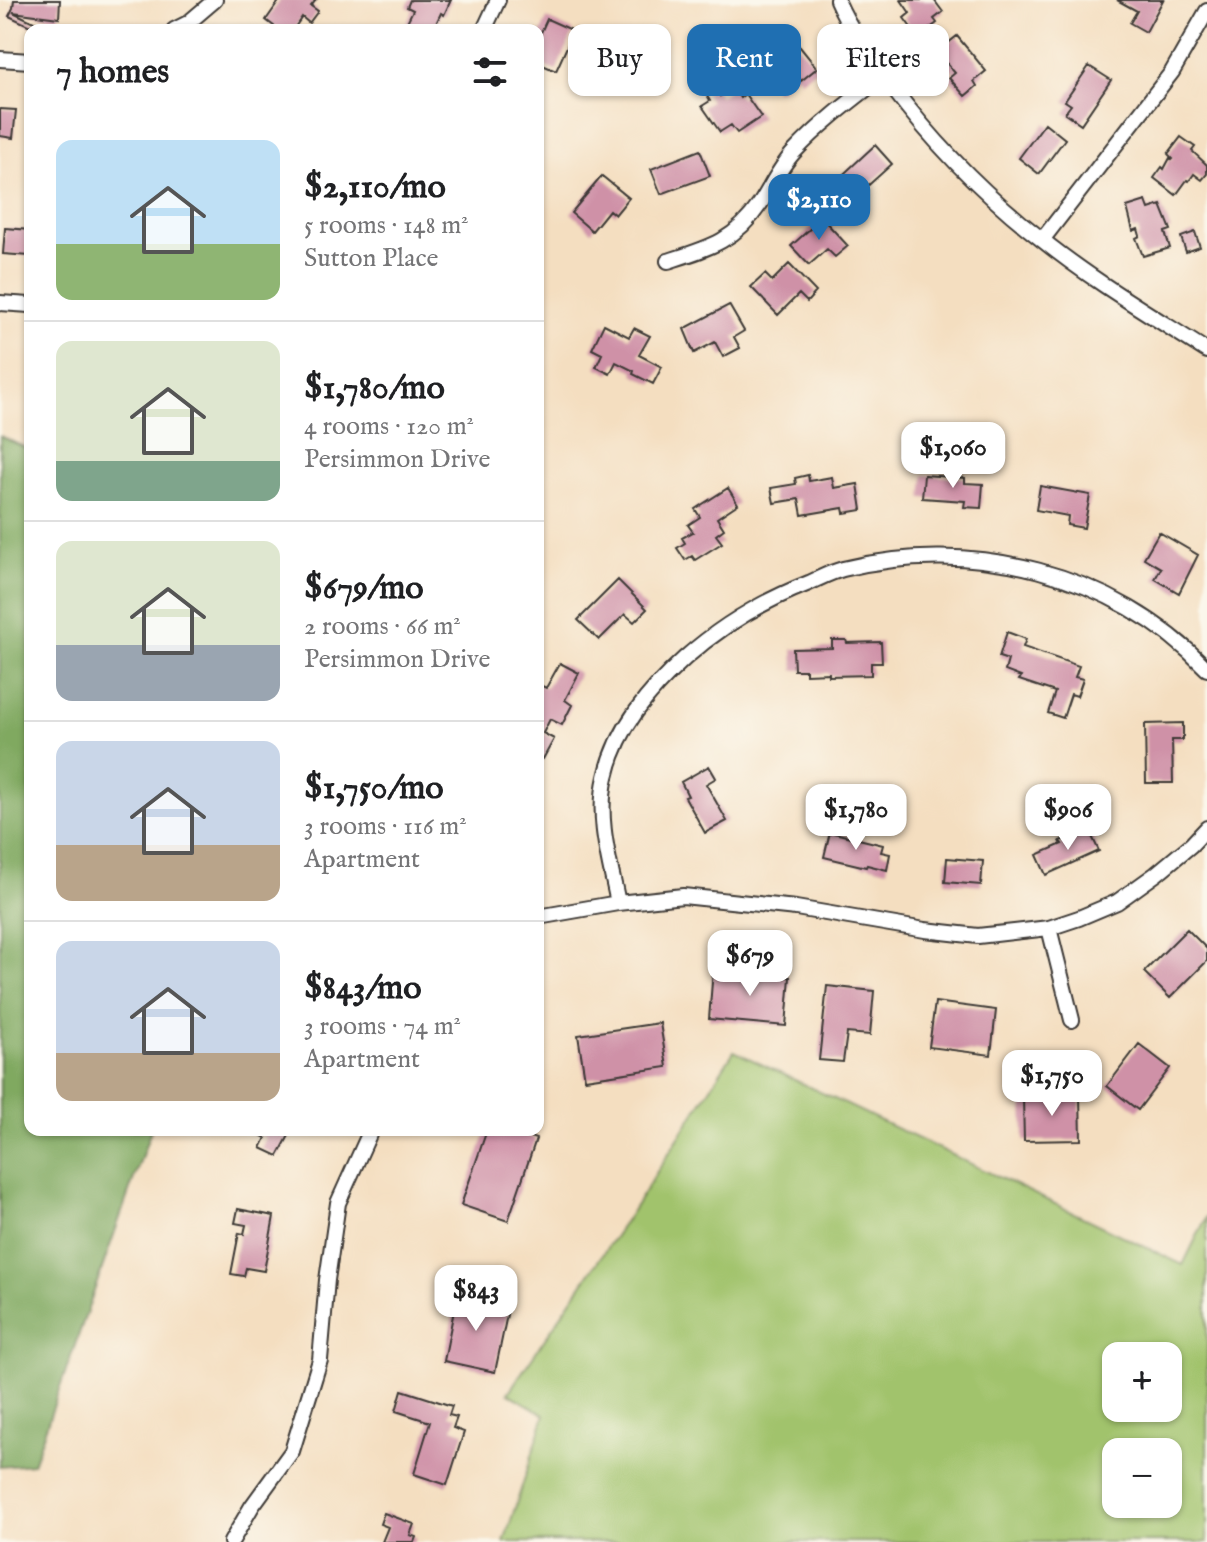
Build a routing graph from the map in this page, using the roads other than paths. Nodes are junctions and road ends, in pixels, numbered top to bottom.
1 (215, 0) edge
2 (498, 0) edge
3 (837, 0) edge
4 (1207, 11) edge
5 (186, 24) edge
6 (487, 24) edge
7 (848, 24) edge
8 (0, 59) edge
9 (24, 61) edge
10 (857, 96) edge
11 (898, 96) edge
12 (1042, 240) junction
13 (668, 261) dead end
14 (0, 303) edge
15 (24, 305) edge
16 (1207, 351) edge
17 (1207, 669) edge
18 (1207, 828) edge
19 (618, 903) junction
20 (544, 916) edge
21 (1049, 928) junction
22 (1072, 1020) dead end
23 (368, 1136) edge
24 (231, 1542) edge

1 - 5 street
2 - 6 street
3 - 7 street
4 - 12 street
8 - 9 street
10 - 13 street
11 - 12 street
12 - 16 street
14 - 15 street
17 - 19 street
18 - 21 street
19 - 20 street
19 - 21 street
21 - 22 street
23 - 24 street

